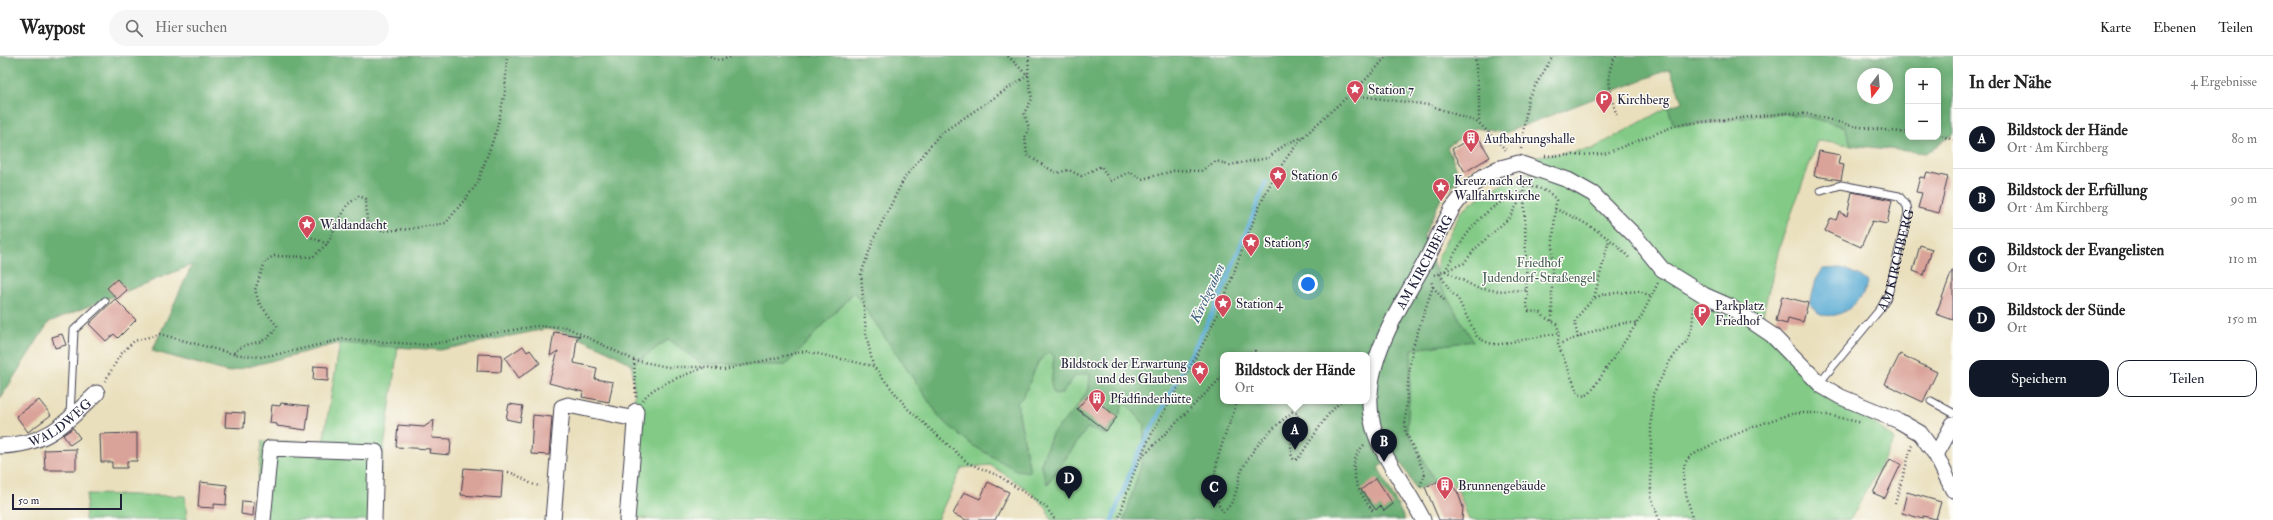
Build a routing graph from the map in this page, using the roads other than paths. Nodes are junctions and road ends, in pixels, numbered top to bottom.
1 (1821, 191) dead end
2 (105, 301) dead end
3 (1819, 383) junction
4 (96, 393) road end
5 (1931, 401) dead end
6 (1953, 412) edge
7 (70, 420) junction
8 (1953, 424) edge
9 (0, 446) edge
10 (1936, 455) junction
11 (1953, 490) edge
12 (263, 520) edge
13 (374, 520) edge
14 (553, 520) edge
15 (627, 520) edge
16 (1423, 520) edge

1 - 3 lane, AM KIRCHBERG
2 - 7 lane
3 - 10 street
3 - 16 street, AM KIRCHBERG
4 - 7 street, WALDWEG
5 - 6 lane
7 - 9 street, WALDWEG
8 - 10 street
10 - 11 street
12 - 13 street
14 - 15 street

